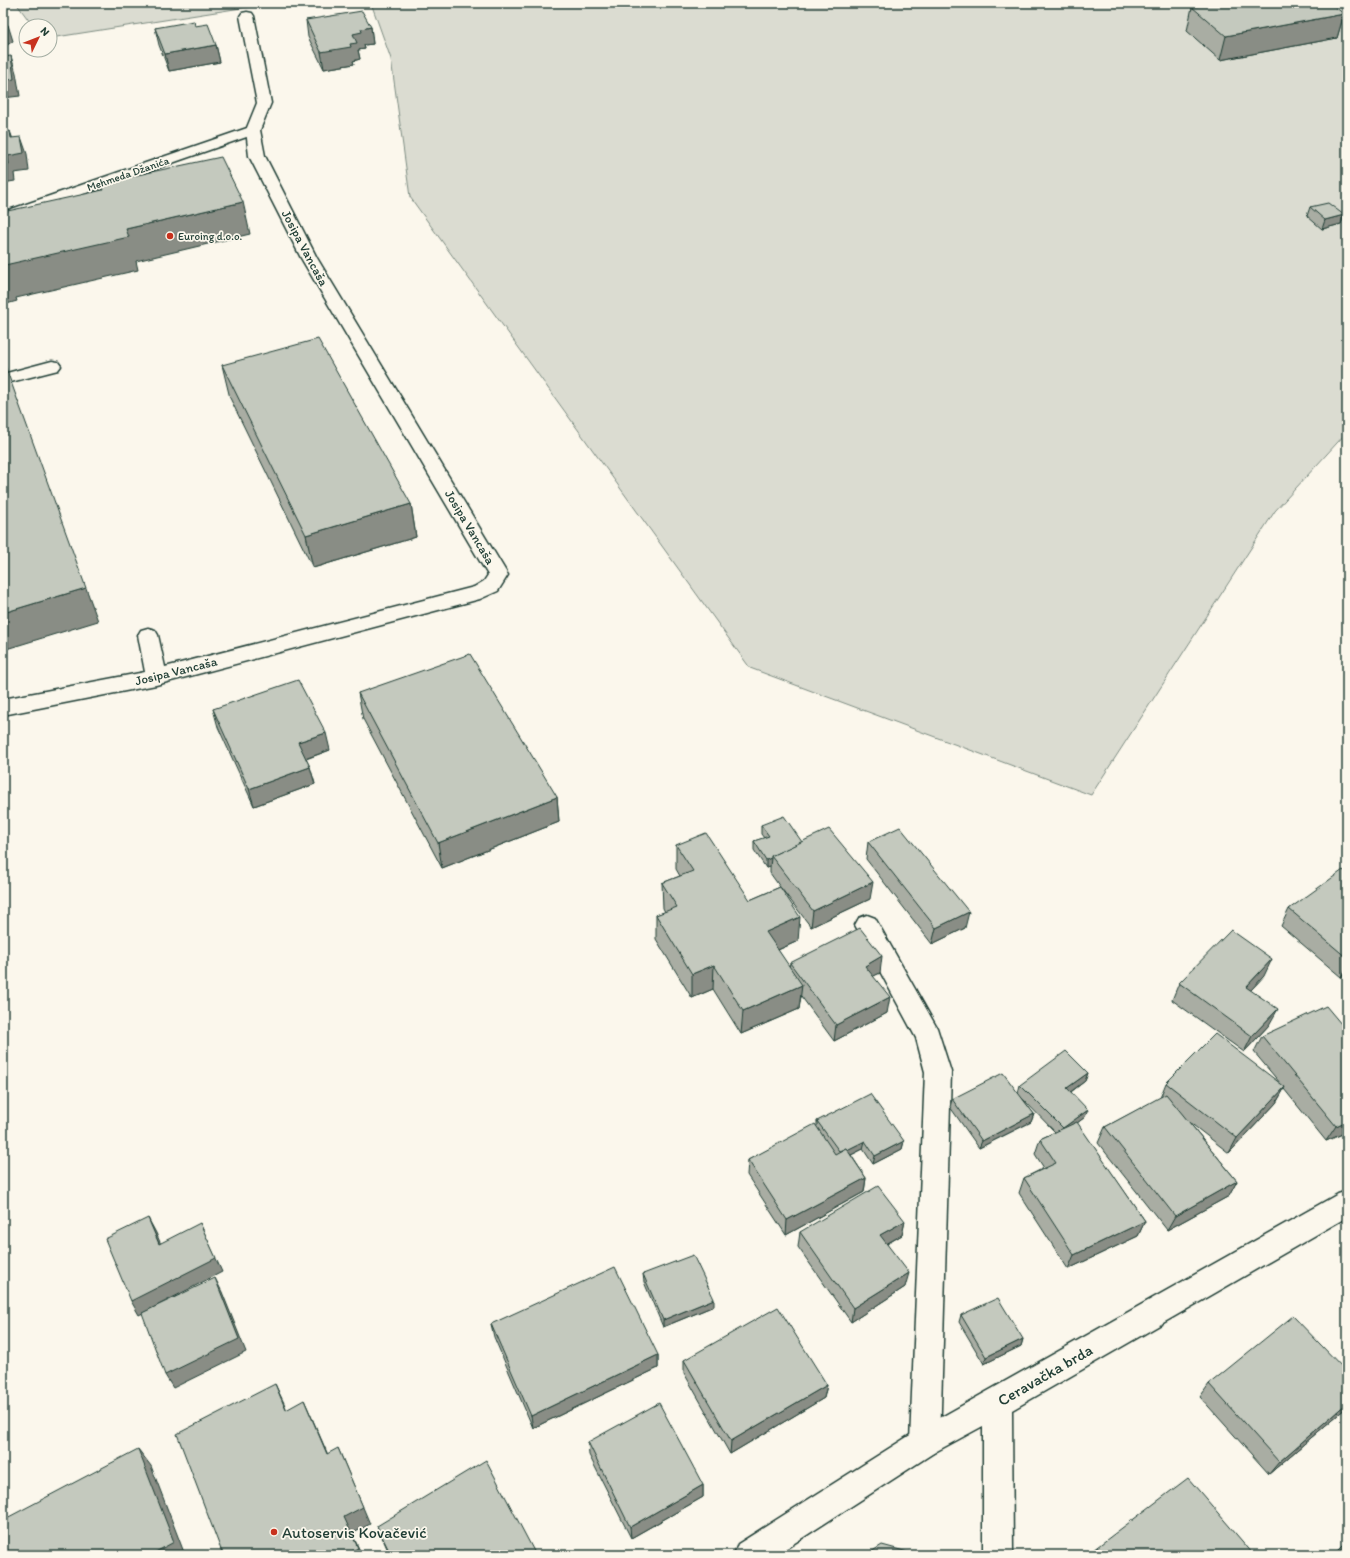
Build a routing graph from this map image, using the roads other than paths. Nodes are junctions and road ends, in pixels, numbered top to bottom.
1 (247, 16) dead end
2 (253, 130) junction
3 (3, 217) edge
4 (52, 366) dead end
5 (3, 379) edge
6 (148, 635) dead end
7 (156, 676) junction
8 (3, 707) edge
9 (867, 925) dead end
10 (1347, 1204) edge
11 (998, 1402) junction
12 (925, 1442) junction
13 (749, 1555) edge
14 (998, 1555) edge

1 - 2 street
2 - 3 street, Mehmeda Džanića
2 - 7 street, Josipa Vancaša
4 - 5 street
6 - 7 street
7 - 8 street, Josipa Vancaša
9 - 12 street
10 - 11 street, Ceravačka brda
11 - 12 street, Ceravačka brda
11 - 14 street
12 - 13 street, Ceravačka brda

